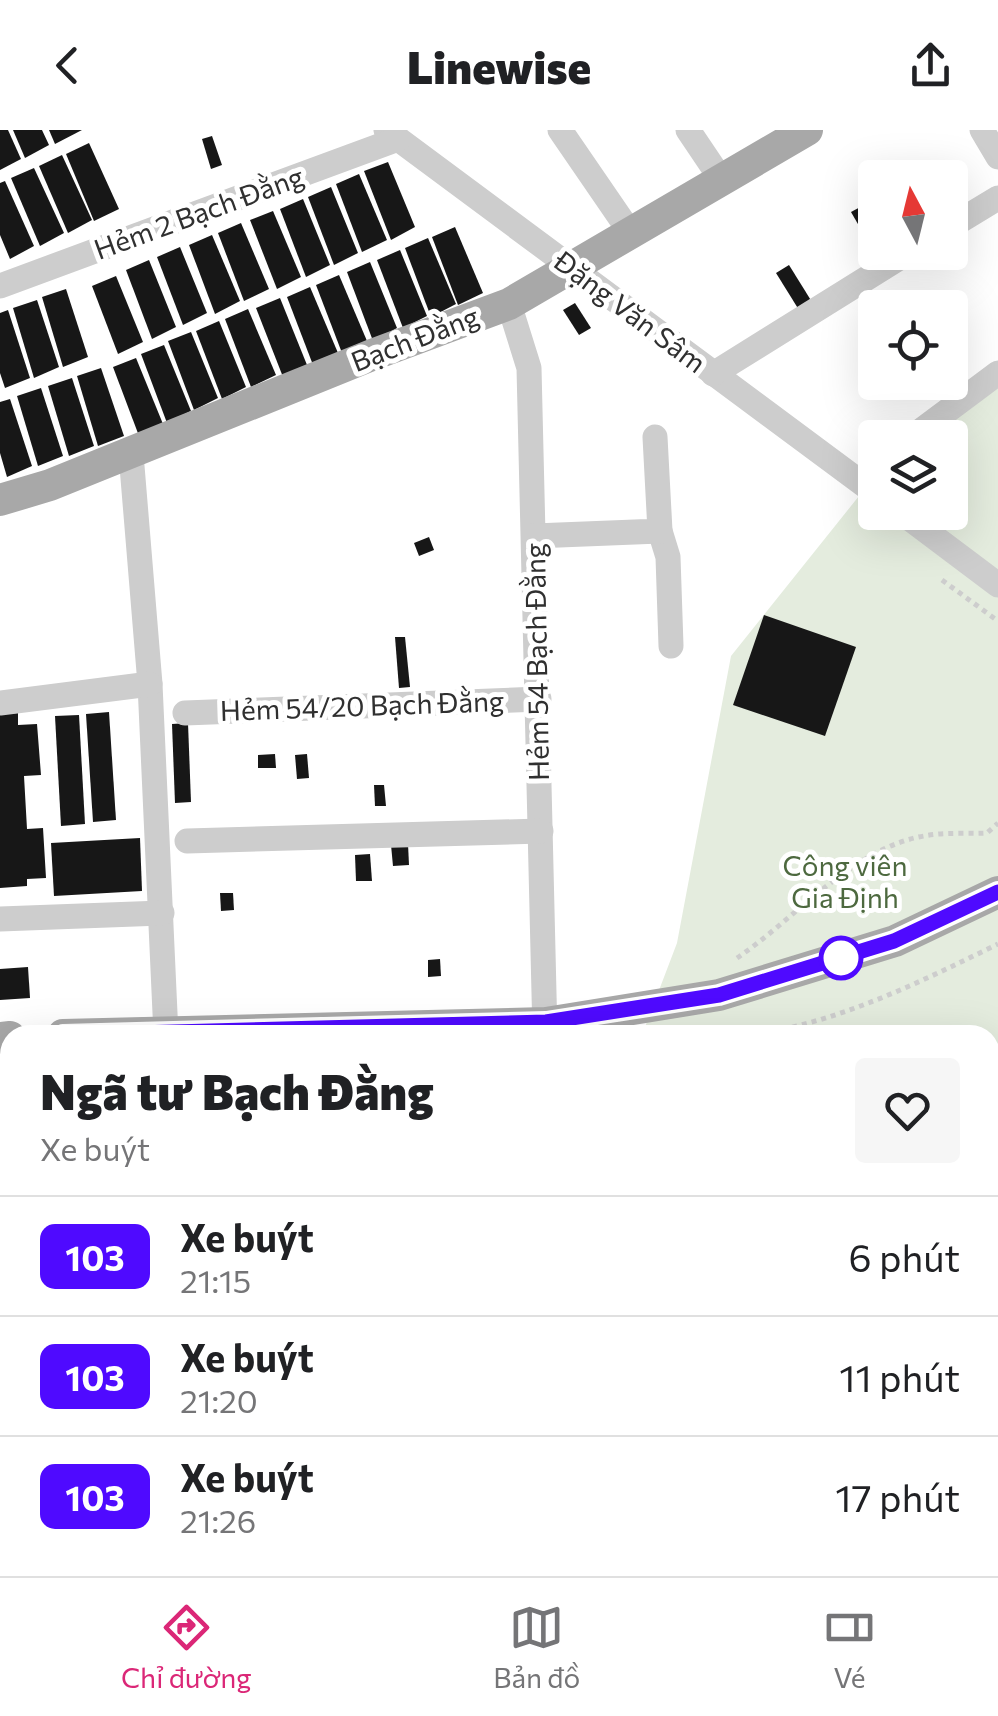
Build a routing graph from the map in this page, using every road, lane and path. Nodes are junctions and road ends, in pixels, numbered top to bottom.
1 (560, 130) edge
2 (688, 130) edge
3 (807, 130) edge
4 (982, 130) edge
5 (392, 135) edge
6 (998, 158) edge
7 (721, 179) junction
8 (998, 198) edge
9 (968, 216) edge
10 (630, 232) junction
11 (570, 267) junction
12 (880, 270) edge
13 (0, 286) edge
14 (509, 304) junction
15 (998, 373) edge
16 (713, 374) junction
17 (935, 420) edge
18 (656, 437) dead end
19 (131, 454) junction
20 (858, 471) edge
21 (0, 500) edge
22 (660, 530) junction
23 (925, 530) edge
24 (534, 536) junction
25 (942, 580) dead end
26 (998, 586) edge
27 (998, 620) edge
28 (671, 646) dead end
29 (150, 684) junction
30 (539, 699) junction
31 (0, 703) edge
32 (184, 712) dead end
33 (998, 823) edge
34 (541, 831) junction
35 (188, 841) dead end
36 (998, 892) edge
37 (162, 913) junction
38 (0, 919) edge
39 (998, 944) edge
40 (729, 964) dead end
41 (166, 1025) edge
42 (545, 1025) edge
43 (565, 1025) edge
44 (799, 1025) edge

1 - 10 street
2 - 7 street
3 - 7 main road, Bạch Đằng
4 - 6 street
5 - 11 street, Đặng Văn Sâm
5 - 13 street, Hẻm 2 Bạch Đằng
7 - 10 main road, Bạch Đằng
8 - 9 street
10 - 11 main road, Bạch Đằng
11 - 14 main road, Bạch Đằng
11 - 16 street, Đặng Văn Sâm
12 - 16 street
14 - 19 main road, Bạch Đằng
14 - 24 street, Hẻm 54 Bạch Đằng
15 - 17 street
16 - 20 street, Đặng Văn Sâm
18 - 22 street
19 - 21 main road, Bạch Đằng
19 - 29 street
22 - 24 street
22 - 28 street
23 - 26 street
24 - 30 street, Hẻm 54 Bạch Đằng
25 - 27 path
29 - 31 street
29 - 37 street
30 - 32 street, Hẻm 54/20 Bạch Đằng
30 - 34 street, Hẻm 54 Bạch Đằng
33 - 40 path
34 - 35 street
34 - 42 street, Hẻm 54 Bạch Đằng
36 - 43 main road
37 - 38 street
37 - 41 street
39 - 44 path

